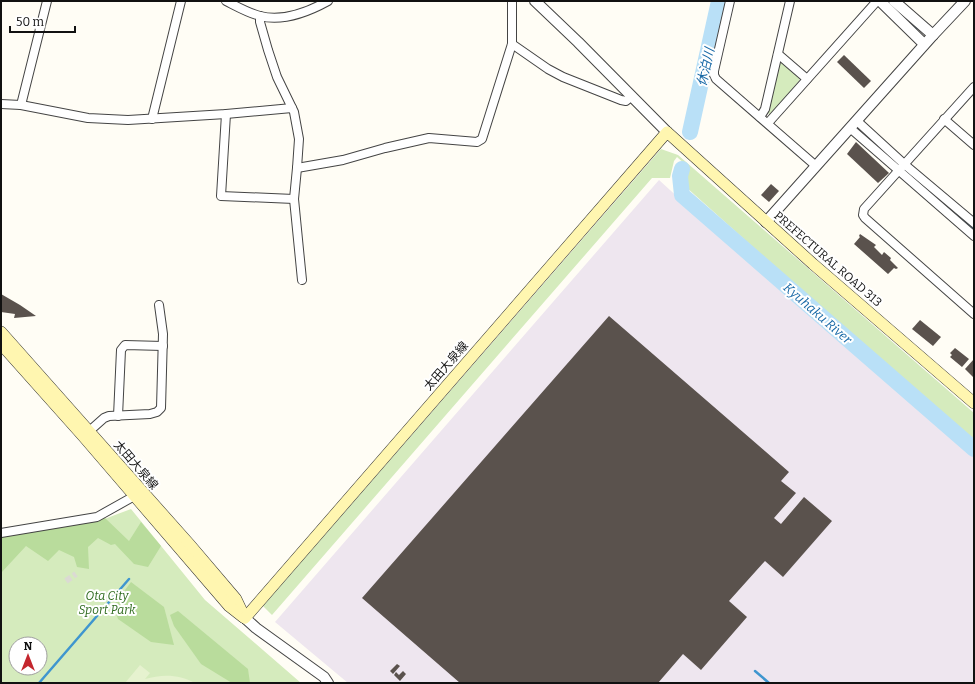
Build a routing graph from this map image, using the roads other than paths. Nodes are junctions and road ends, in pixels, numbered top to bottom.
1 (47, 1) edge
2 (181, 1) edge
3 (226, 1) edge
4 (328, 1) edge
5 (512, 1) edge
6 (535, 1) edge
7 (730, 1) edge
8 (790, 1) edge
9 (879, 1) edge
10 (894, 1) edge
11 (965, 1) edge
12 (260, 16) junction
13 (933, 35) junction
14 (512, 44) junction
15 (924, 44) junction
16 (778, 54) junction
17 (807, 79) junction
18 (974, 87) edge
19 (632, 96) junction
20 (1, 104) edge
21 (21, 105) junction
22 (292, 108) junction
23 (226, 114) junction
24 (760, 117) junction
25 (152, 119) junction
26 (944, 119) junction
27 (768, 123) junction
28 (854, 124) junction
29 (667, 132) junction
30 (974, 145) edge
31 (904, 164) junction
32 (816, 166) junction
33 (297, 168) junction
34 (898, 171) junction
35 (294, 198) junction
36 (766, 222) junction
37 (974, 223) edge
38 (974, 236) edge
39 (302, 280) dead end
40 (160, 305) dead end
41 (973, 311) edge
42 (1, 332) edge
43 (1, 344) edge
44 (163, 346) junction
45 (974, 403) edge
46 (118, 416) junction
47 (86, 434) junction
48 (138, 494) junction
49 (1, 533) edge
50 (245, 618) junction
51 (328, 683) edge

1 - 21 street
2 - 25 street
3 - 12 street
4 - 12 street
5 - 14 street
6 - 19 street
7 - 24 street
8 - 16 street
9 - 15 street
9 - 17 street
10 - 13 street
11 - 13 street
12 - 22 street
13 - 15 street
14 - 19 street
14 - 33 street
15 - 28 street
16 - 17 street
16 - 24 street
17 - 27 street
18 - 26 street
19 - 29 street
20 - 21 street
21 - 25 street
22 - 23 street
22 - 33 street
23 - 25 street
23 - 35 street
24 - 27 street
26 - 30 street
26 - 31 street
27 - 32 street
28 - 31 street
28 - 32 street
28 - 34 street
29 - 36 main road, PREFECTURAL ROAD 313
29 - 50 main road, 太田大泉線
31 - 34 street
31 - 37 street
32 - 36 street
33 - 35 street
34 - 38 street
34 - 41 street
35 - 39 street
36 - 45 main road, PREFECTURAL ROAD 313
40 - 44 street
42 - 47 main road, 太田大泉線
43 - 47 main road, 太田大泉線
44 - 46 street
44 - 46 street
46 - 47 street
47 - 48 main road, 太田大泉線
48 - 49 street
48 - 50 main road, 太田大泉線
50 - 51 street

